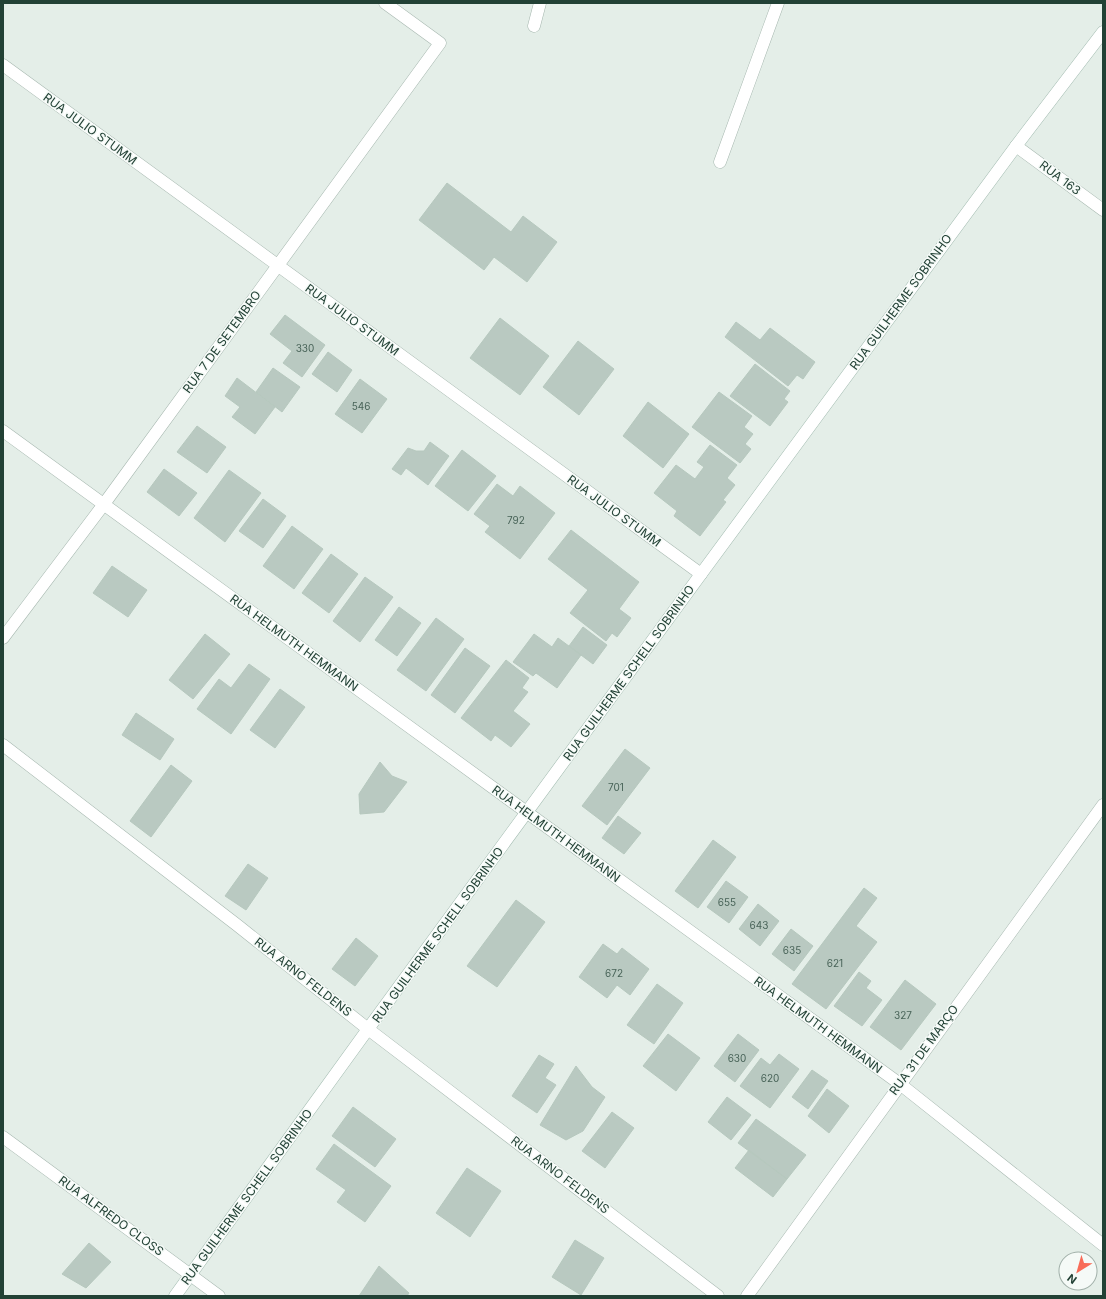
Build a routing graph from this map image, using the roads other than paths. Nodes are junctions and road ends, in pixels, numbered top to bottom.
1 (384, 3) edge
2 (540, 3) edge
3 (778, 3) edge
4 (534, 26) dead end
5 (1103, 32) edge
6 (3, 65) edge
7 (1016, 146) junction
8 (720, 162) dead end
9 (1103, 210) edge
10 (278, 266) junction
11 (3, 431) edge
12 (104, 504) junction
13 (701, 574) junction
14 (3, 638) edge
15 (3, 745) edge
16 (1103, 805) edge
17 (527, 813) junction
18 (368, 1029) junction
19 (900, 1084) junction
20 (3, 1137) edge
21 (1103, 1245) edge
22 (191, 1274) junction
23 (175, 1296) edge
24 (219, 1296) edge
25 (718, 1296) edge
26 (747, 1296) edge

1 - 10 street, RUA 7 DE SETEMBRO
2 - 4 street
3 - 8 street
5 - 7 street, RUA GUILHERME SOBRINHO
6 - 10 street, RUA JULIO STUMM
7 - 9 street, RUA 163
7 - 13 street, RUA GUILHERME SOBRINHO
10 - 12 street, RUA 7 DE SETEMBRO
10 - 13 street, RUA JULIO STUMM
11 - 12 street, RUA HELMUTH HEMMANN
12 - 14 street, RUA 7 DE SETEMBRO
12 - 17 street, RUA HELMUTH HEMMANN
13 - 17 street, RUA GUILHERME SCHELL SOBRINHO
15 - 18 street, RUA ARNO FELDENS
16 - 19 street, RUA 31 DE MARÇO
17 - 18 street, RUA GUILHERME SCHELL SOBRINHO
17 - 19 street, RUA HELMUTH HEMMANN
18 - 22 street, RUA GUILHERME SCHELL SOBRINHO
18 - 25 street, RUA ARNO FELDENS
19 - 21 street, RUA HELMUTH HEMMANN
19 - 26 street, RUA 31 DE MARÇO
20 - 22 street, RUA ALFREDO CLOSS
22 - 23 street, RUA GUILHERME SCHELL SOBRINHO
22 - 24 street, RUA ALFREDO CLOSS

